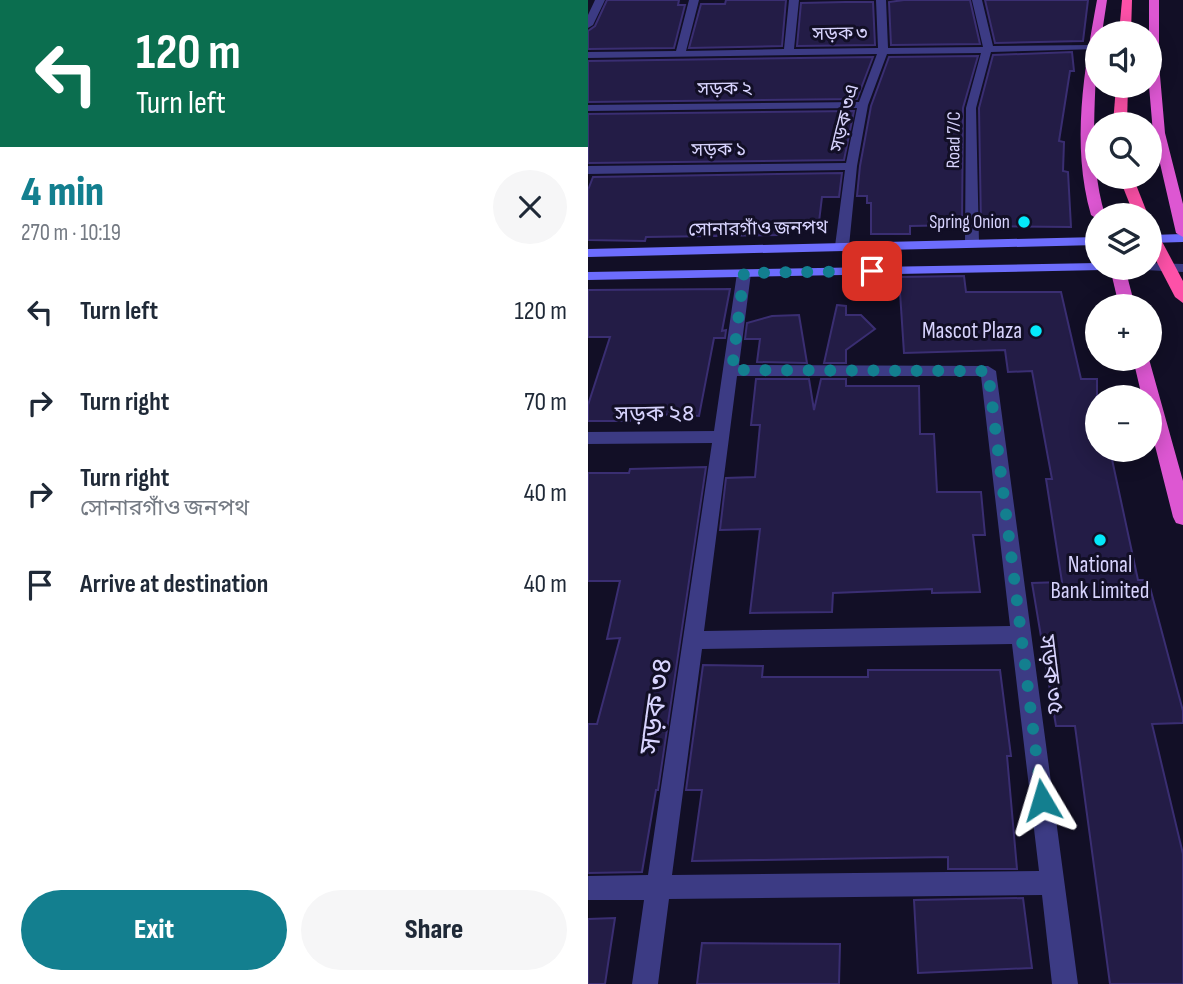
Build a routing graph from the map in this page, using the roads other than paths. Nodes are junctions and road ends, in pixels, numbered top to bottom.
1 (600, 0) edge
2 (694, 0) edge
3 (794, 0) edge
4 (881, 0) edge
5 (977, 0) edge
6 (1101, 0) edge
7 (1127, 0) edge
8 (1154, 0) edge
9 (1098, 21) edge
10 (1126, 21) edge
11 (588, 25) edge
12 (1085, 48) edge
13 (883, 51) junction
14 (985, 51) junction
15 (789, 52) junction
16 (680, 54) junction
17 (588, 55) edge
18 (1089, 98) edge
19 (863, 105) junction
20 (588, 108) edge
21 (851, 166) junction
22 (588, 170) edge
23 (1095, 203) edge
24 (1183, 233) edge
25 (1162, 237) edge
26 (1183, 238) edge
27 (1085, 241) edge
28 (972, 243) junction
29 (842, 246) junction
30 (588, 253) edge
31 (1162, 258) edge
32 (1085, 267) edge
33 (1162, 267) edge
34 (1183, 268) edge
35 (744, 273) junction
36 (588, 276) edge
37 (1183, 297) edge
38 (732, 370) junction
39 (1144, 371) edge
40 (723, 436) junction
41 (588, 438) edge
42 (1183, 517) edge
43 (1021, 635) junction
44 (694, 640) junction
45 (1052, 883) junction
46 (588, 888) edge
47 (659, 888) junction
48 (645, 984) edge
49 (1065, 984) edge

1 - 11 street
2 - 16 street
3 - 15 street
4 - 13 street, সড়ক ৩এ
5 - 14 street, Road 7/C
6 - 9 highway
7 - 10 highway
8 - 24 highway
12 - 14 street, সড়ক ৩
13 - 14 street, সড়ক ৩
13 - 15 street, সড়ক ৩
13 - 19 street, সড়ক ৩এ
14 - 28 street, Road 7/C
15 - 16 street, সড়ক ৩
16 - 17 street, সড়ক ৩
18 - 23 highway
19 - 20 street, সড়ক ২
19 - 21 street, সড়ক ৩এ
21 - 22 street, সড়ক ১
21 - 29 street, সড়ক ৩এ
25 - 26 main road
27 - 28 main road, সোনারগাঁও জনপথ
28 - 29 main road, সোনারগাঁও জনপথ
29 - 30 main road, সোনারগাঁও জনপথ
31 - 37 highway
32 - 35 main road, সোনারগাঁও জনপথ
33 - 34 street
35 - 36 main road, সোনারগাঁও জনপথ
35 - 38 street, সড়ক ৩৪
38 - 40 street, সড়ক ৩৪
38 - 43 street, সড়ক ৩৫
39 - 42 highway
40 - 41 street, সড়ক ২৪
40 - 44 street, সড়ক ৩৪
43 - 44 street
43 - 45 street, সড়ক ৩৫
44 - 47 street, সড়ক ৩৪
45 - 47 street
45 - 49 street, সড়ক ৩৫
46 - 47 street
47 - 48 street, সড়ক ৩৪

